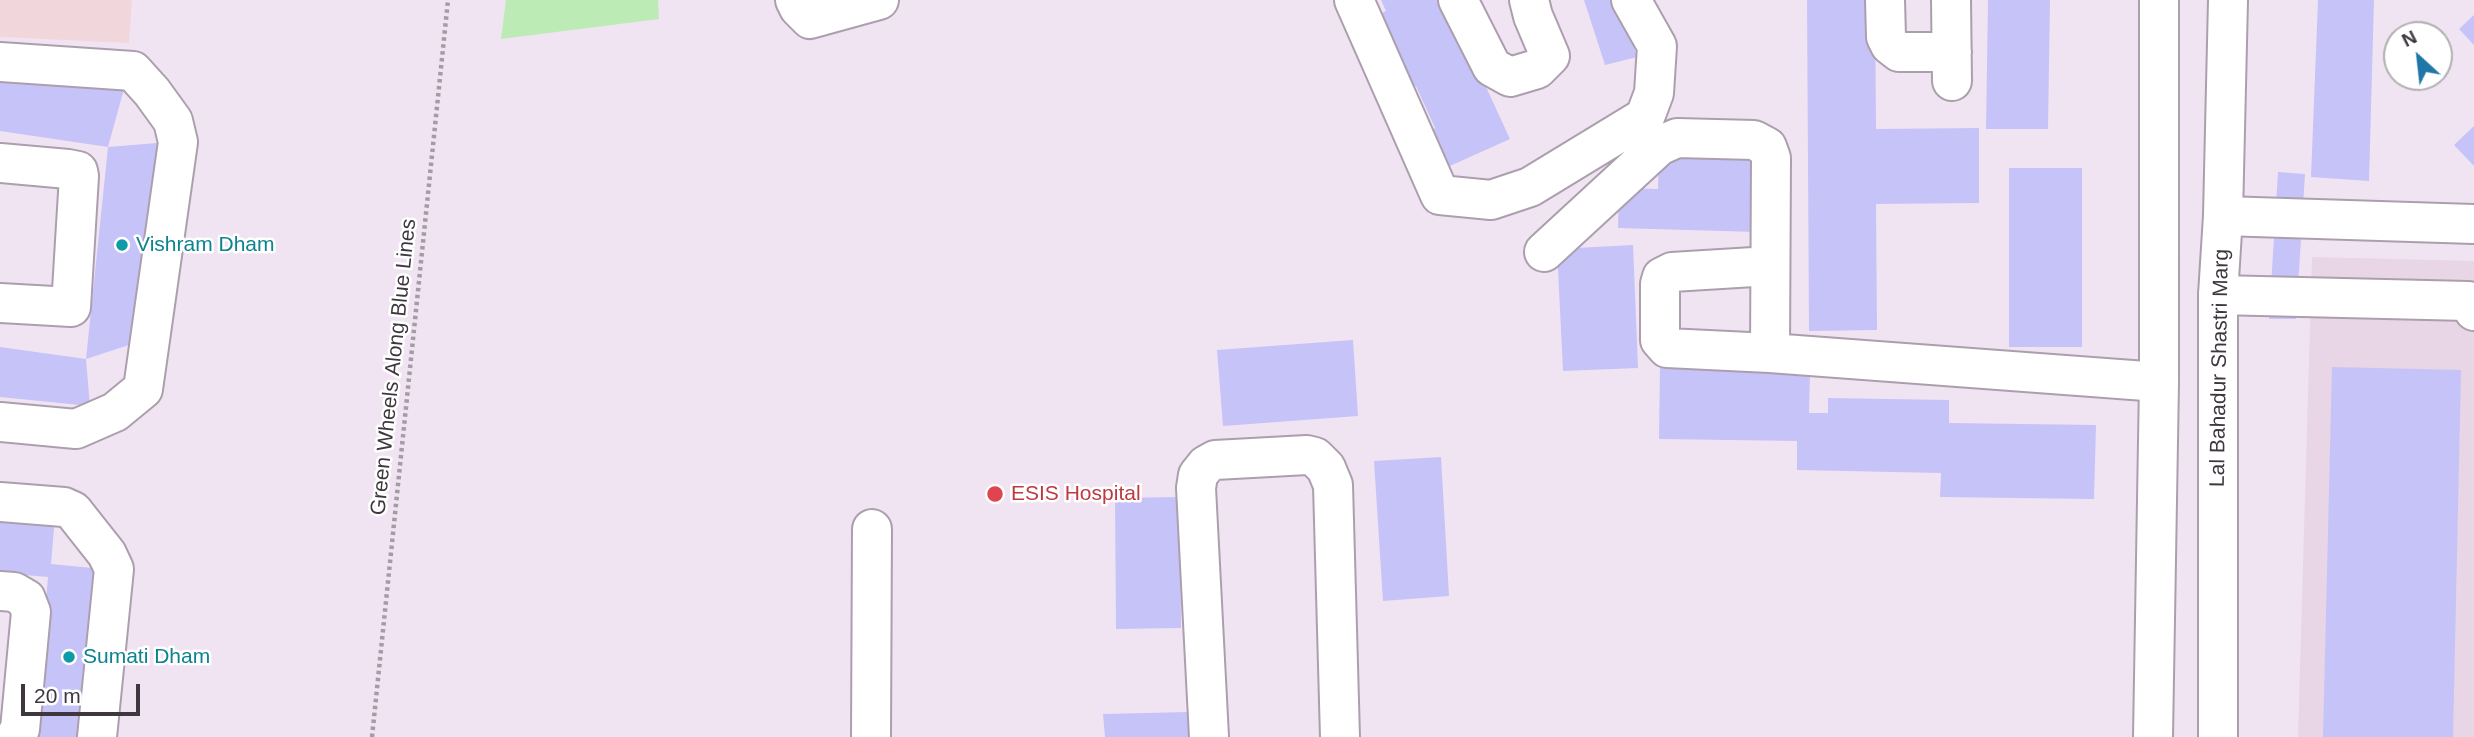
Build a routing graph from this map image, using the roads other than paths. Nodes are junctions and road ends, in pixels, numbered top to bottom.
1 (795, 0) edge
2 (879, 0) edge
3 (1354, 0) edge
4 (1458, 0) edge
5 (1529, 0) edge
6 (1630, 0) edge
7 (1885, 0) edge
8 (1951, 0) edge
9 (2159, 0) edge
10 (2228, 0) edge
11 (0, 62) edge
12 (0, 163) edge
13 (2223, 216) junction
14 (2474, 224) edge
15 (1544, 252) dead end
16 (1770, 266) junction
17 (2218, 295) junction
18 (0, 303) edge
19 (2474, 311) edge
20 (1770, 353) junction
21 (2160, 382) junction
22 (0, 422) edge
23 (0, 502) edge
24 (872, 529) dead end
25 (0, 591) edge
26 (15, 737) edge
27 (97, 737) edge
28 (871, 737) edge
29 (1209, 737) edge
30 (1339, 737) edge
31 (2153, 737) edge
32 (2218, 737) edge

1 - 2 street
3 - 6 street
4 - 5 street
7 - 8 street
9 - 21 street
10 - 13 street, Lal Bahadur Shastri Marg
11 - 22 street
12 - 18 street
13 - 14 street
13 - 17 street, Lal Bahadur Shastri Marg
15 - 16 street
16 - 20 street
16 - 20 street
17 - 19 street
17 - 32 street, Lal Bahadur Shastri Marg
20 - 21 street
21 - 31 street
23 - 27 street
24 - 28 street
25 - 26 street
29 - 30 street

